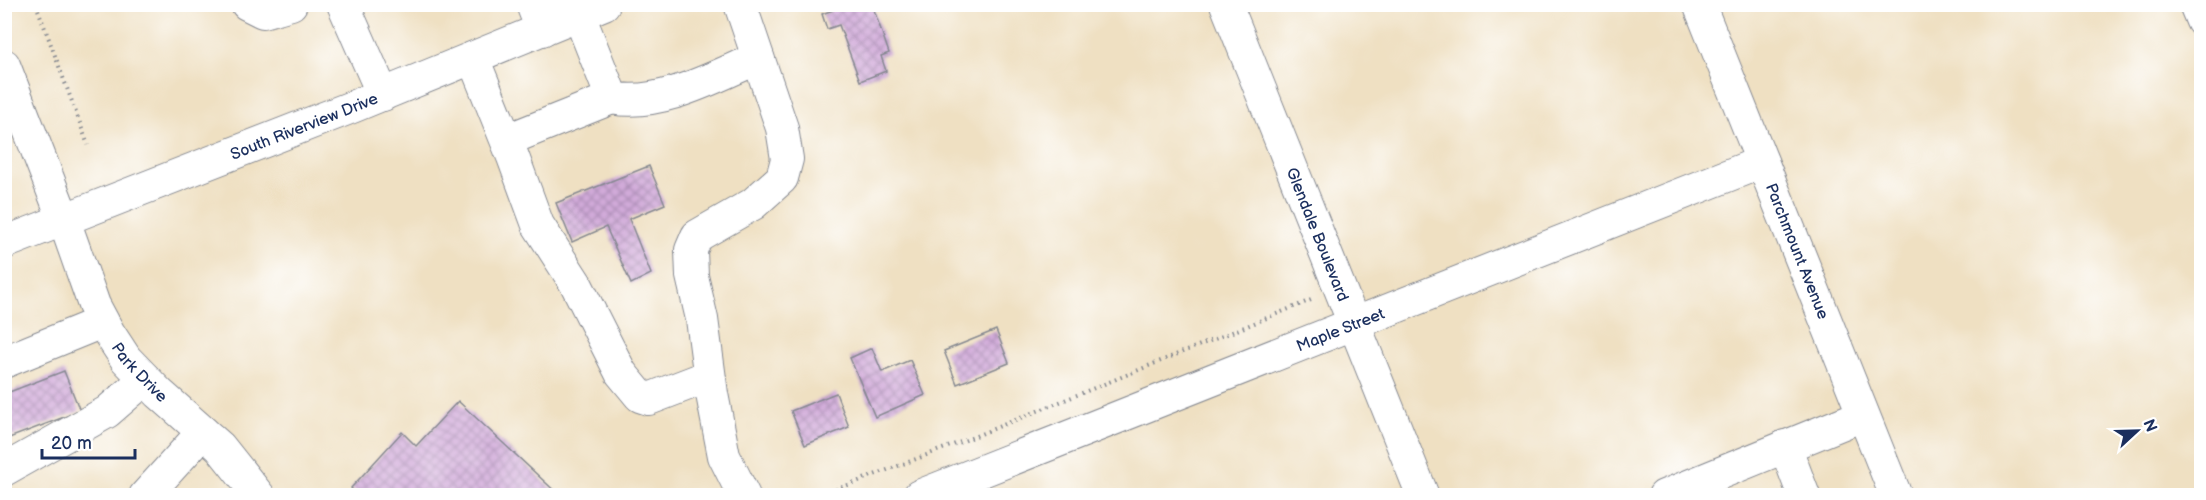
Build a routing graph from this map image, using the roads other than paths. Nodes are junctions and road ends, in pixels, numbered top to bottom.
1 (247, 4) edge
2 (291, 4) edge
3 (343, 4) edge
4 (740, 4) edge
5 (1226, 4) edge
6 (1700, 4) edge
7 (2195, 4) edge
8 (592, 10) edge
9 (537, 17) edge
10 (2202, 21) edge
11 (473, 58) junction
12 (758, 58) junction
13 (4, 64) edge
14 (383, 95) junction
15 (612, 98) junction
16 (507, 140) junction
17 (1762, 162) junction
18 (64, 220) junction
19 (4, 243) edge
20 (102, 322) junction
21 (1355, 322) junction
22 (4, 362) edge
23 (709, 376) junction
24 (145, 378) junction
25 (1863, 415) junction
26 (203, 432) junction
27 (1785, 446) junction
28 (4, 470) edge
29 (145, 495) edge
30 (259, 495) edge
31 (744, 495) edge
32 (919, 495) edge
33 (1423, 495) edge
34 (1664, 495) edge
35 (1804, 495) edge
36 (1896, 495) edge

1 - 2 street
3 - 14 street
4 - 12 street
5 - 21 street, Glendale Boulevard
6 - 17 street, Parchmount Avenue
7 - 10 street
8 - 9 street, South Riverview Drive
8 - 15 street
9 - 11 street, South Riverview Drive
11 - 14 street, South Riverview Drive
11 - 16 street
12 - 15 street
12 - 23 street
13 - 18 street, Park Drive
14 - 18 street, South Riverview Drive
15 - 16 street
16 - 23 street
17 - 21 street, Maple Street
17 - 25 street, Parchmount Avenue
18 - 19 street, South Riverview Drive
18 - 20 street, Park Drive
20 - 22 street
20 - 24 street, Park Drive
21 - 32 street, Maple Street
21 - 33 street, Glendale Boulevard
23 - 31 street
24 - 26 street, Park Drive
24 - 28 street
25 - 27 street
25 - 36 street, Parchmount Avenue
26 - 29 street
26 - 30 street, Park Drive
27 - 34 street
27 - 35 street

